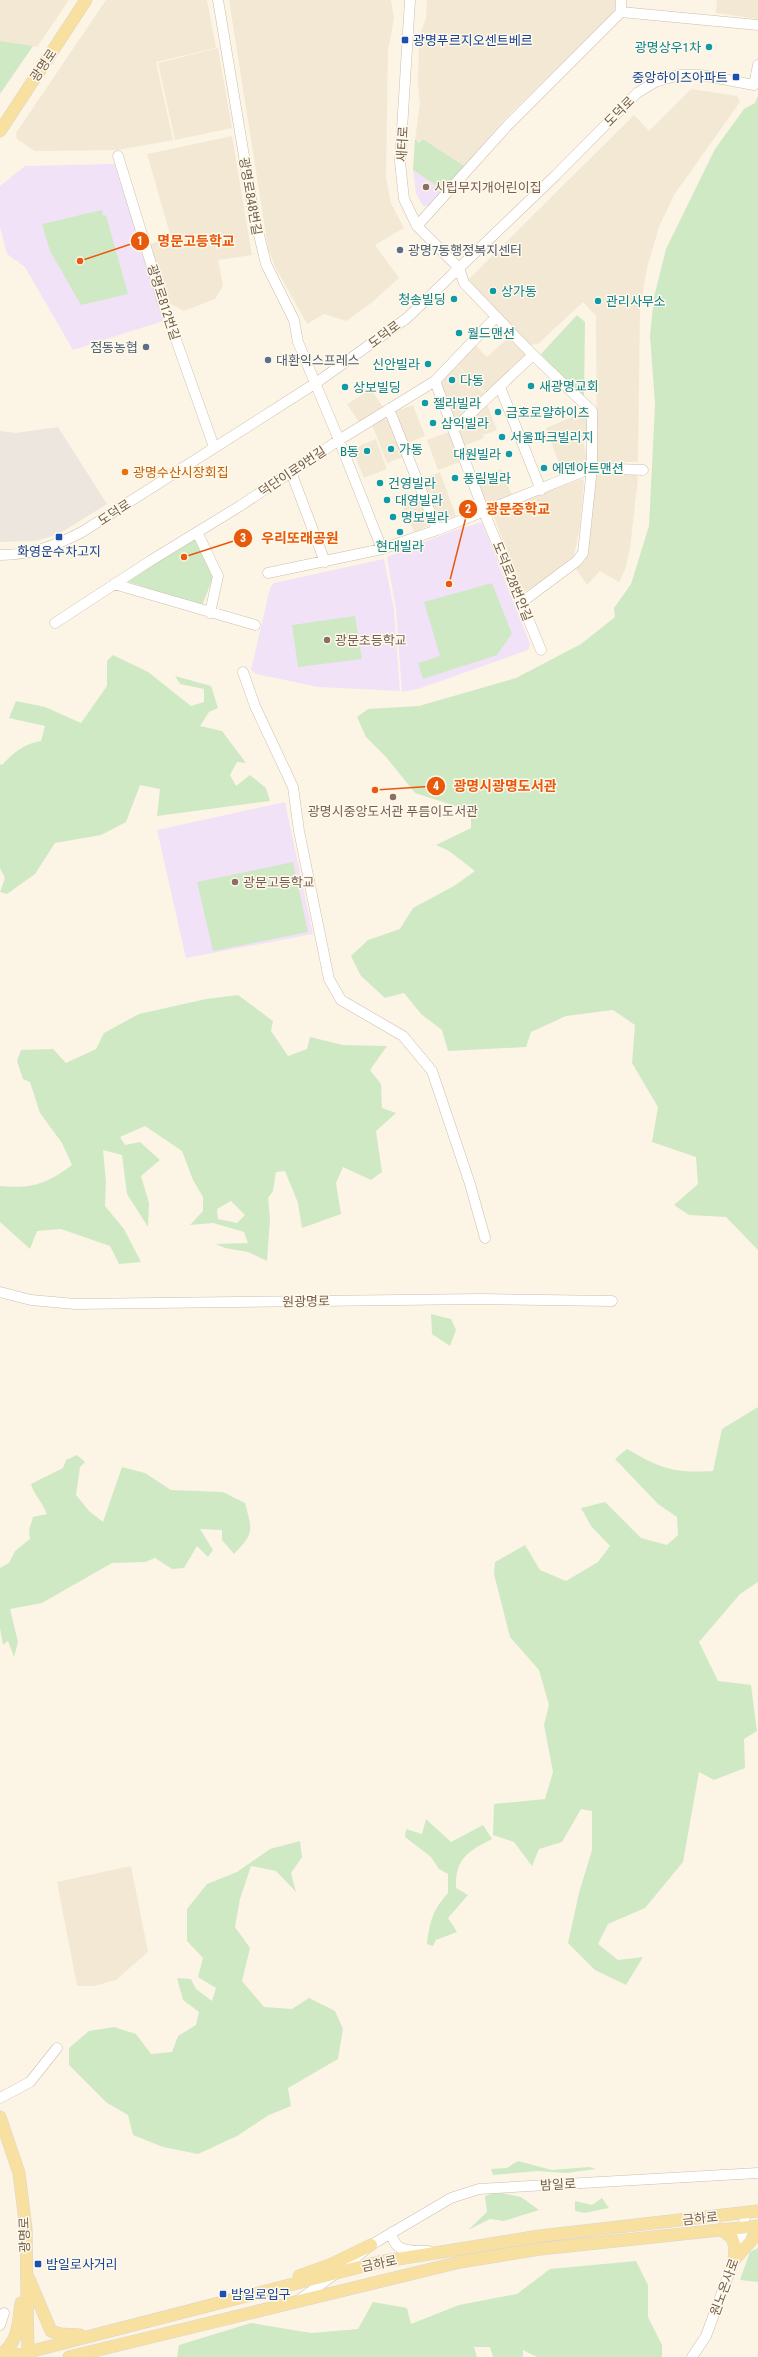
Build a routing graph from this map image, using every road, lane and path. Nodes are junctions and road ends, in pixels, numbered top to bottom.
1 (86, 0) edge
2 (218, 0) edge
3 (410, 0) edge
4 (621, 0) edge
5 (621, 12) junction
6 (758, 25) edge
7 (758, 65) edge
8 (0, 131) edge
9 (118, 156) dead end
10 (416, 226) junction
11 (459, 268) junction
12 (496, 317) junction
13 (533, 355) junction
14 (435, 381) junction
15 (316, 383) junction
16 (500, 387) junction
17 (389, 409) junction
18 (454, 430) junction
19 (339, 440) junction
20 (214, 446) junction
21 (592, 468) junction
22 (643, 470) dead end
23 (291, 472) junction
24 (541, 490) junction
25 (484, 512) junction
26 (437, 530) junction
27 (197, 532) junction
28 (382, 549) junction
29 (0, 555) edge
30 (325, 562) junction
31 (268, 573) dead end
32 (114, 584) junction
33 (522, 602) junction
34 (210, 613) junction
35 (55, 623) dead end
36 (255, 625) dead end
37 (541, 650) dead end
38 (243, 672) dead end
39 (485, 1238) dead end
40 (0, 1292) edge
41 (612, 1301) dead end
42 (57, 2048) dead end
43 (0, 2098) edge
44 (0, 2117) edge
45 (758, 2173) edge
46 (758, 2211) edge
47 (745, 2213) junction
48 (758, 2226) edge
49 (744, 2227) junction
50 (721, 2230) junction
51 (392, 2232) junction
52 (758, 2233) edge
53 (371, 2245) junction
54 (437, 2252) junction
55 (734, 2260) junction
56 (26, 2270) junction
57 (336, 2273) junction
58 (257, 2294) junction
59 (296, 2302) junction
60 (4, 2313) dead end
61 (0, 2325) edge
62 (91, 2336) junction
63 (0, 2355) edge
64 (28, 2355) edge
65 (73, 2356) edge
66 (9, 2357) edge
67 (692, 2357) edge

1 - 8 main road, 광명로
2 - 15 street, 광명로848번길
3 - 10 street, 새터로
4 - 5 street
5 - 6 street
5 - 10 street
7 - 11 street, 도덕로
9 - 20 street, 광명로812번길
10 - 11 street, 새터로
11 - 12 street
11 - 15 street, 도덕로
12 - 13 street
12 - 14 street, 덕단이로9번길
13 - 16 street
13 - 21 street
14 - 17 street, 덕단이로9번길
14 - 18 street, 도덕로28번안길
15 - 19 street, 광명로848번길
15 - 20 street, 도덕로
16 - 18 street
16 - 24 street
17 - 19 street, 덕단이로9번길
17 - 26 street
18 - 25 street, 도덕로28번안길
19 - 23 street, 덕단이로9번길
19 - 28 street, 광명로848번길
20 - 29 street, 도덕로
21 - 22 street
21 - 24 street
21 - 33 street
23 - 27 street, 덕단이로9번길
23 - 30 street
24 - 25 street
25 - 26 street
25 - 33 street, 도덕로28번안길
26 - 28 street
27 - 32 street, 덕단이로9번길
27 - 34 street
28 - 30 street
30 - 31 street
32 - 34 street
32 - 35 street, 덕단이로9번길
33 - 37 street, 도덕로28번안길
34 - 36 street
38 - 39 street
40 - 41 street, 원광명로
42 - 43 street
44 - 56 main road, 광명로
45 - 51 street, 밤일로
46 - 47 main road, 금하로
47 - 49 street, 원노온사로
47 - 54 main road, 금하로
48 - 49 main road, 금하로
49 - 50 main road, 금하로
49 - 55 street, 원노온사로
50 - 55 main road
50 - 59 main road, 금하로
51 - 53 street, 밤일로
51 - 54 street
52 - 55 main road
53 - 57 street, 밤일로
53 - 58 main road
54 - 57 main road, 금하로
55 - 67 street, 원노온사로
56 - 62 main road
56 - 63 main road
56 - 64 main road, 광명로
57 - 58 main road, 금하로
57 - 59 street, 밤일로
58 - 62 main road, 금하로
59 - 65 main road, 금하로
60 - 61 street
62 - 64 main road, 금하로
64 - 66 main road, 금하로

